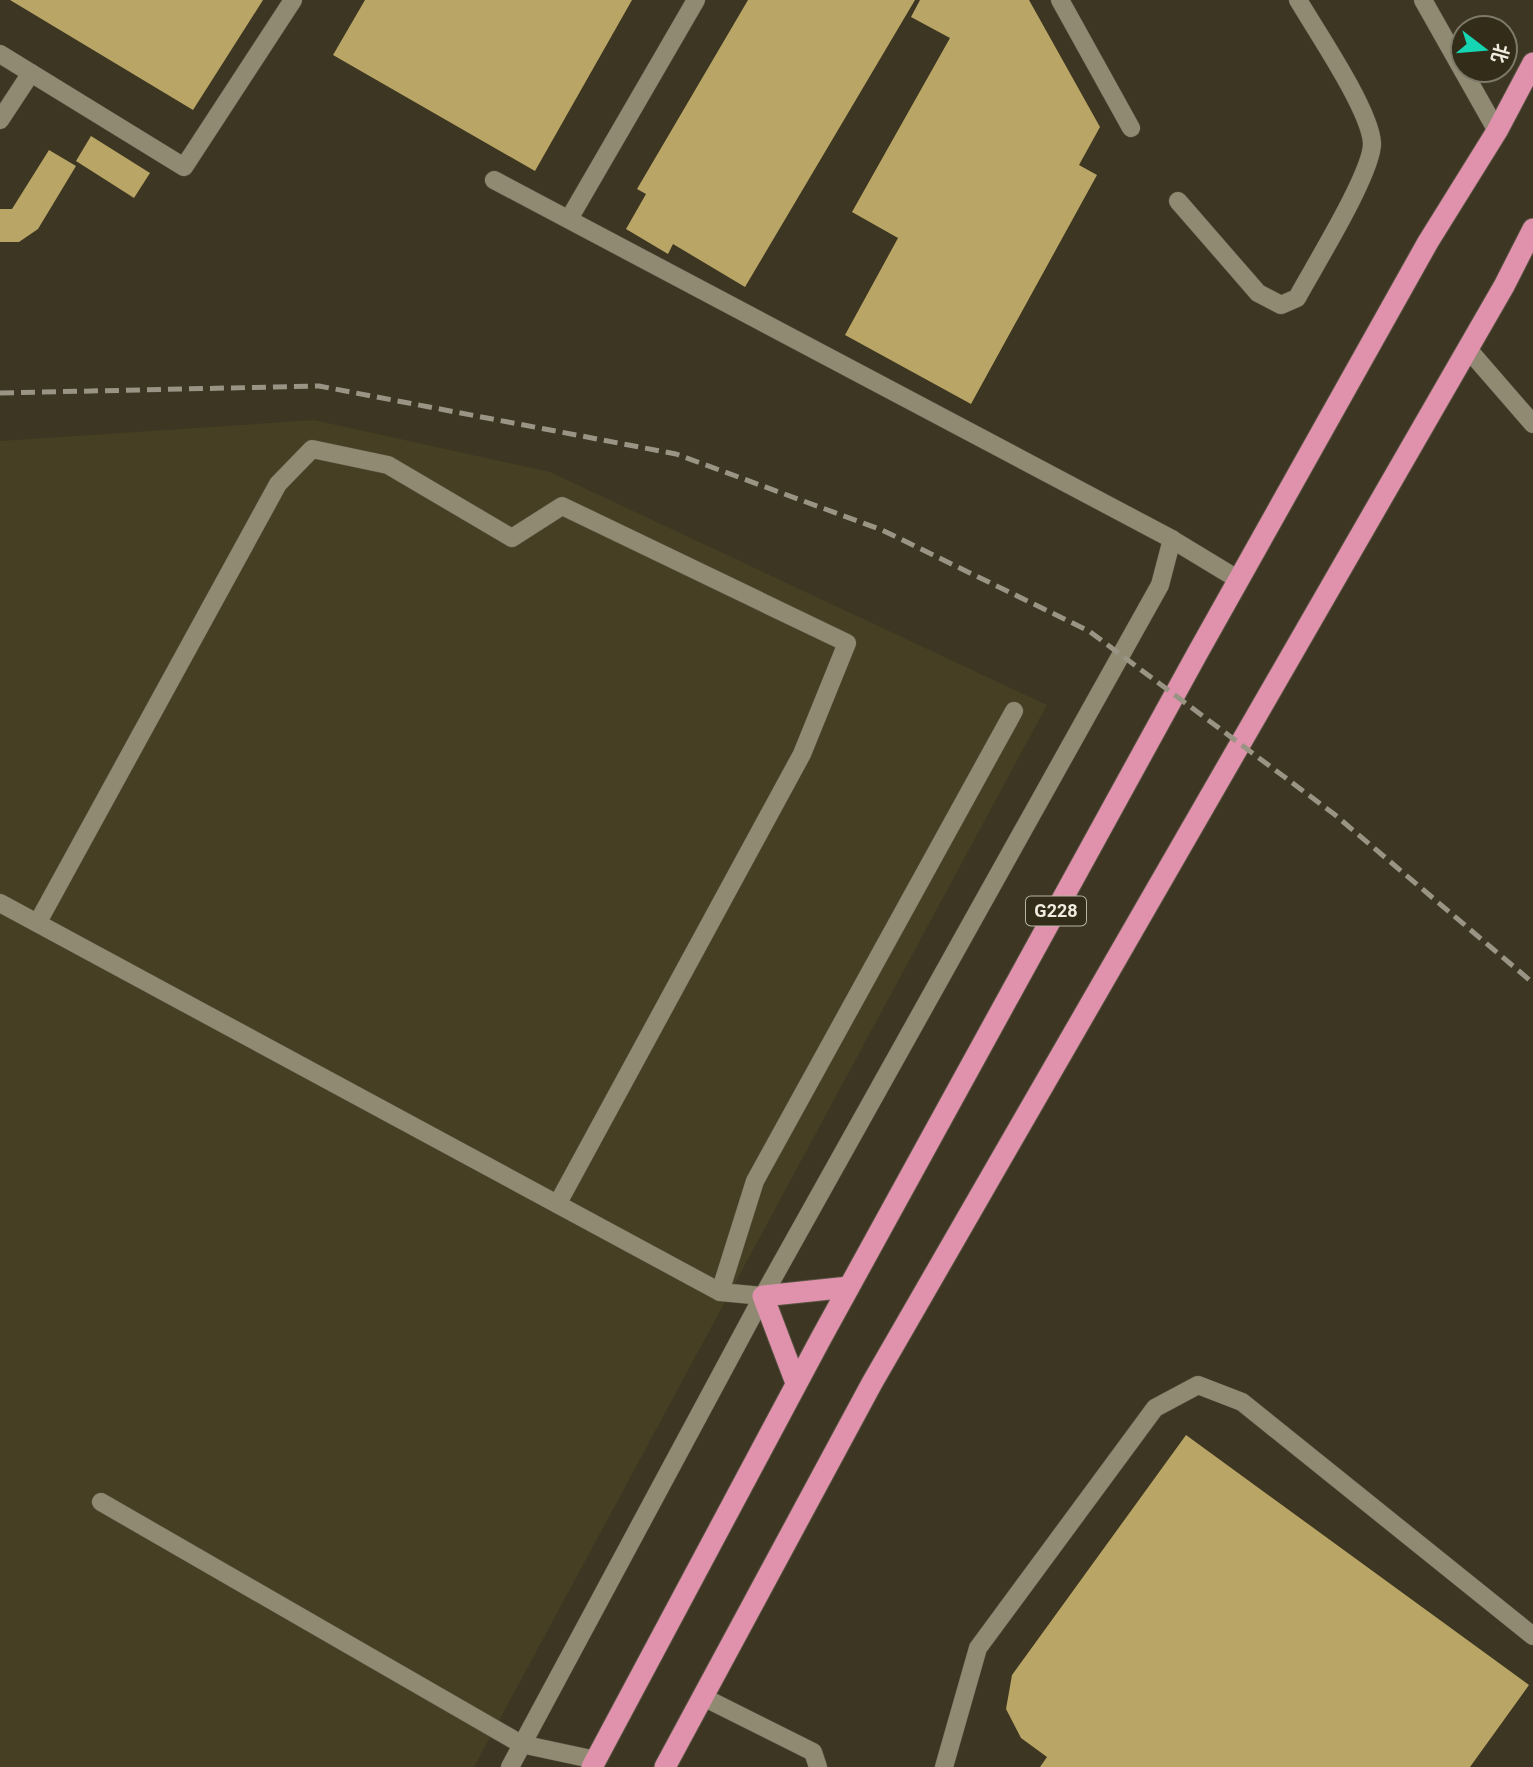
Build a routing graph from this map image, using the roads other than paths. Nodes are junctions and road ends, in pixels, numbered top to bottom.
1 (293, 0) edge
2 (696, 0) edge
3 (1060, 0) edge
4 (1298, 0) edge
5 (1423, 0) edge
6 (0, 54) edge
7 (1533, 64) edge
8 (31, 73) junction
9 (0, 120) edge
10 (1131, 128) dead end
11 (1497, 131) junction
12 (494, 180) dead end
13 (1178, 201) dead end
14 (569, 219) junction
15 (1533, 229) edge
16 (1533, 263) edge
17 (1504, 286) junction
18 (1467, 348) junction
19 (1533, 425) edge
20 (1172, 539) junction
21 (1239, 580) junction
22 (1014, 711) dead end
23 (0, 903) edge
24 (38, 922) junction
25 (558, 1203) junction
26 (849, 1287) junction
27 (720, 1292) junction
28 (763, 1296) junction
29 (796, 1383) junction
30 (101, 1502) dead end
31 (1533, 1636) edge
32 (703, 1697) junction
33 (521, 1744) junction
34 (594, 1763) edge
35 (510, 1767) edge
36 (665, 1767) edge
37 (818, 1767) edge
38 (944, 1767) edge

1 - 8 street
2 - 14 street
3 - 10 street
4 - 13 street
5 - 11 street
6 - 8 street
7 - 11 highway, G228
8 - 9 street
11 - 21 highway, G228
12 - 14 street
14 - 20 street
15 - 17 highway
16 - 17 highway
17 - 18 highway
18 - 19 street
18 - 32 highway
20 - 21 street
20 - 28 street
21 - 26 highway, G228
22 - 27 street
23 - 24 street
24 - 25 street
24 - 25 street
25 - 27 street
26 - 28 highway
26 - 29 highway, G228
27 - 28 street
28 - 29 highway
28 - 33 street
29 - 34 highway, G228
30 - 33 street
31 - 38 street
32 - 36 highway
32 - 37 street
33 - 34 street
33 - 35 street

